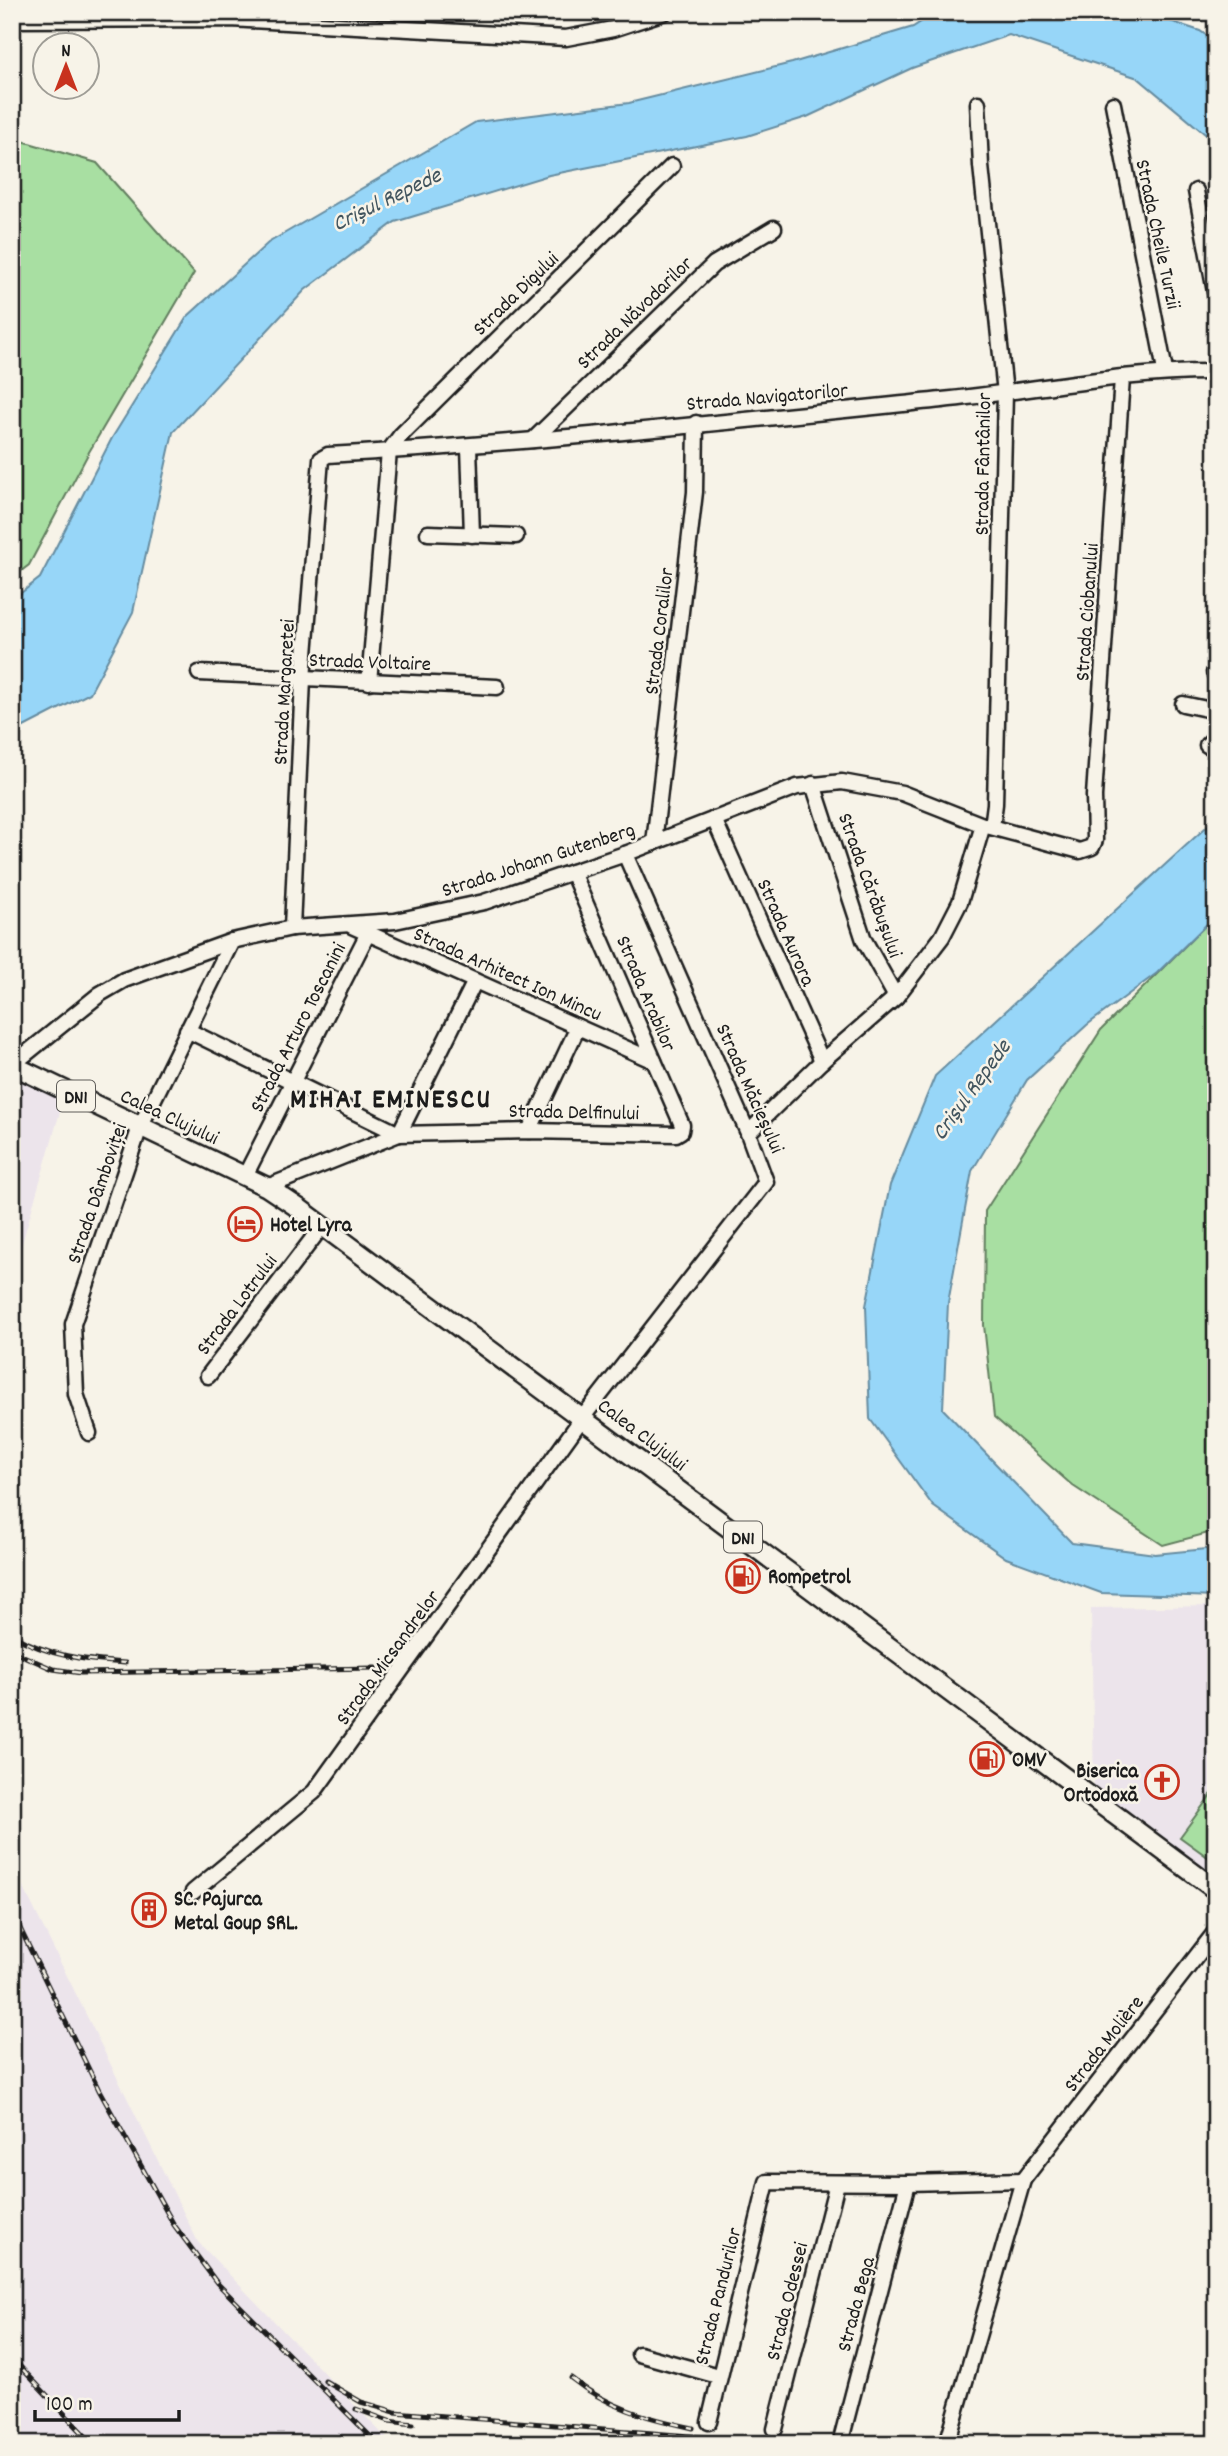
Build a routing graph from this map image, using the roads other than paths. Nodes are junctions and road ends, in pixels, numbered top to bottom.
1 (665, 12) edge
2 (231, 15) edge
3 (12, 20) edge
4 (978, 103) dead end
5 (1113, 104) dead end
6 (672, 166) dead end
7 (1196, 191) dead end
8 (774, 228) dead end
9 (1216, 297) edge
10 (1166, 371) junction
11 (1216, 372) edge
12 (1122, 378) junction
13 (1005, 393) junction
14 (696, 424) junction
15 (533, 440) junction
16 (469, 447) junction
17 (389, 451) junction
18 (321, 459) joint
19 (428, 533) dead end
20 (472, 535) junction
21 (516, 536) dead end
22 (200, 673) dead end
23 (303, 679) junction
24 (369, 682) junction
25 (497, 687) dead end
26 (1183, 704) dead end
27 (1216, 711) edge
28 (813, 784) junction
29 (714, 819) junction
30 (988, 826) junction
31 (654, 843) junction
32 (1092, 847) joint
33 (625, 854) junction
34 (572, 872) junction
35 (345, 923) junction
36 (292, 928) junction
37 (368, 933) junction
38 (232, 942) junction
39 (475, 981) junction
40 (897, 997) junction
41 (578, 1027) junction
42 (187, 1030) junction
43 (822, 1061) junction
44 (654, 1062) junction
45 (12, 1065) edge
46 (294, 1081) junction
47 (140, 1127) junction
48 (529, 1131) junction
49 (681, 1131) joint
50 (748, 1133) junction
51 (399, 1134) junction
52 (245, 1176) junction
53 (267, 1187) junction
54 (323, 1225) junction
55 (208, 1376) dead end
56 (583, 1417) junction
57 (89, 1433) dead end
58 (1216, 1890) edge
59 (193, 1892) dead end
60 (1216, 1931) edge
61 (1023, 2180) junction
62 (837, 2183) junction
63 (908, 2183) junction
64 (639, 2354) dead end
65 (718, 2376) junction
66 (709, 2422) dead end
67 (775, 2429) dead end
68 (842, 2436) dead end
69 (947, 2444) edge

1 - 2 street
2 - 3 street
4 - 13 street, Strada Fântânilor
5 - 10 street, Strada Cheile Turzii
6 - 17 street, Strada Digului
7 - 9 street
8 - 15 street, Strada Năvodarilor
10 - 11 street, Strada Navigatorilor
10 - 12 street, Strada Navigatorilor
12 - 13 street, Strada Navigatorilor
12 - 32 street, Strada Ciobanului
13 - 14 street, Strada Navigatorilor
13 - 30 street, Strada Fântânilor
14 - 15 street, Strada Navigatorilor
14 - 31 street, Strada Coralilor
15 - 16 street, Strada Navigatorilor
16 - 17 street, Strada Navigatorilor
16 - 20 street
17 - 18 street, Strada Navigatorilor
17 - 24 street
18 - 23 street, Strada Margaretei
19 - 20 street
20 - 21 street
22 - 23 street, Strada Voltaire
23 - 24 street, Strada Voltaire
23 - 36 street, Strada Margaretei
24 - 25 street, Strada Voltaire
26 - 27 street
28 - 29 street, Strada Johann Gutenberg
28 - 30 street, Strada Johann Gutenberg
28 - 40 street, Strada Cărăbușului
29 - 31 street, Strada Johann Gutenberg
29 - 43 street, Strada Aurora
30 - 32 street, Strada Johann Gutenberg
30 - 40 street, Strada Fântânilor
31 - 33 street, Strada Johann Gutenberg
33 - 34 street, Strada Johann Gutenberg
33 - 50 street, Strada Măcieșului
34 - 35 street, Strada Johann Gutenberg
34 - 44 street, Strada Arabilor
35 - 36 street, Strada Johann Gutenberg
35 - 37 street, Strada Arhitect Ion Mincu
36 - 38 street, Strada Johann Gutenberg
37 - 39 street, Strada Arhitect Ion Mincu
37 - 46 street, Strada Arturo Toscanini
38 - 42 street, Strada Dâmboviței
38 - 45 street, Strada Johann Gutenberg
39 - 41 street, Strada Arhitect Ion Mincu
39 - 51 street
40 - 43 street, Strada Fântânilor
41 - 44 street, Strada Arhitect Ion Mincu
41 - 48 street
42 - 46 street
42 - 47 street, Strada Dâmboviței
43 - 50 street, Strada Fântânilor
44 - 49 street, Strada Arabilor
45 - 47 main road, Calea Clujului / DN1
46 - 51 street
46 - 52 street, Strada Arturo Toscanini
47 - 52 main road, Calea Clujului / DN1
47 - 57 street, Strada Dâmboviței
48 - 49 street, Strada Delfinului
48 - 51 street, Strada Delfinului
50 - 56 street, Strada Măcieșului
51 - 53 street, Strada Delfinului
52 - 53 main road, Calea Clujului / DN1
53 - 54 main road, Calea Clujului / DN1
54 - 55 street, Strada Lotrului
54 - 56 main road, Calea Clujului / DN1
56 - 58 main road, Calea Clujului / DN1
56 - 59 street, Strada Micsandrelor
60 - 61 street, Strada Molière
61 - 63 street
61 - 69 street, Strada Molière
62 - 63 street
62 - 65 street, Strada Pandurilor
62 - 67 street, Strada Odessei
63 - 68 street, Strada Bega
64 - 65 street
65 - 66 street, Strada Pandurilor

